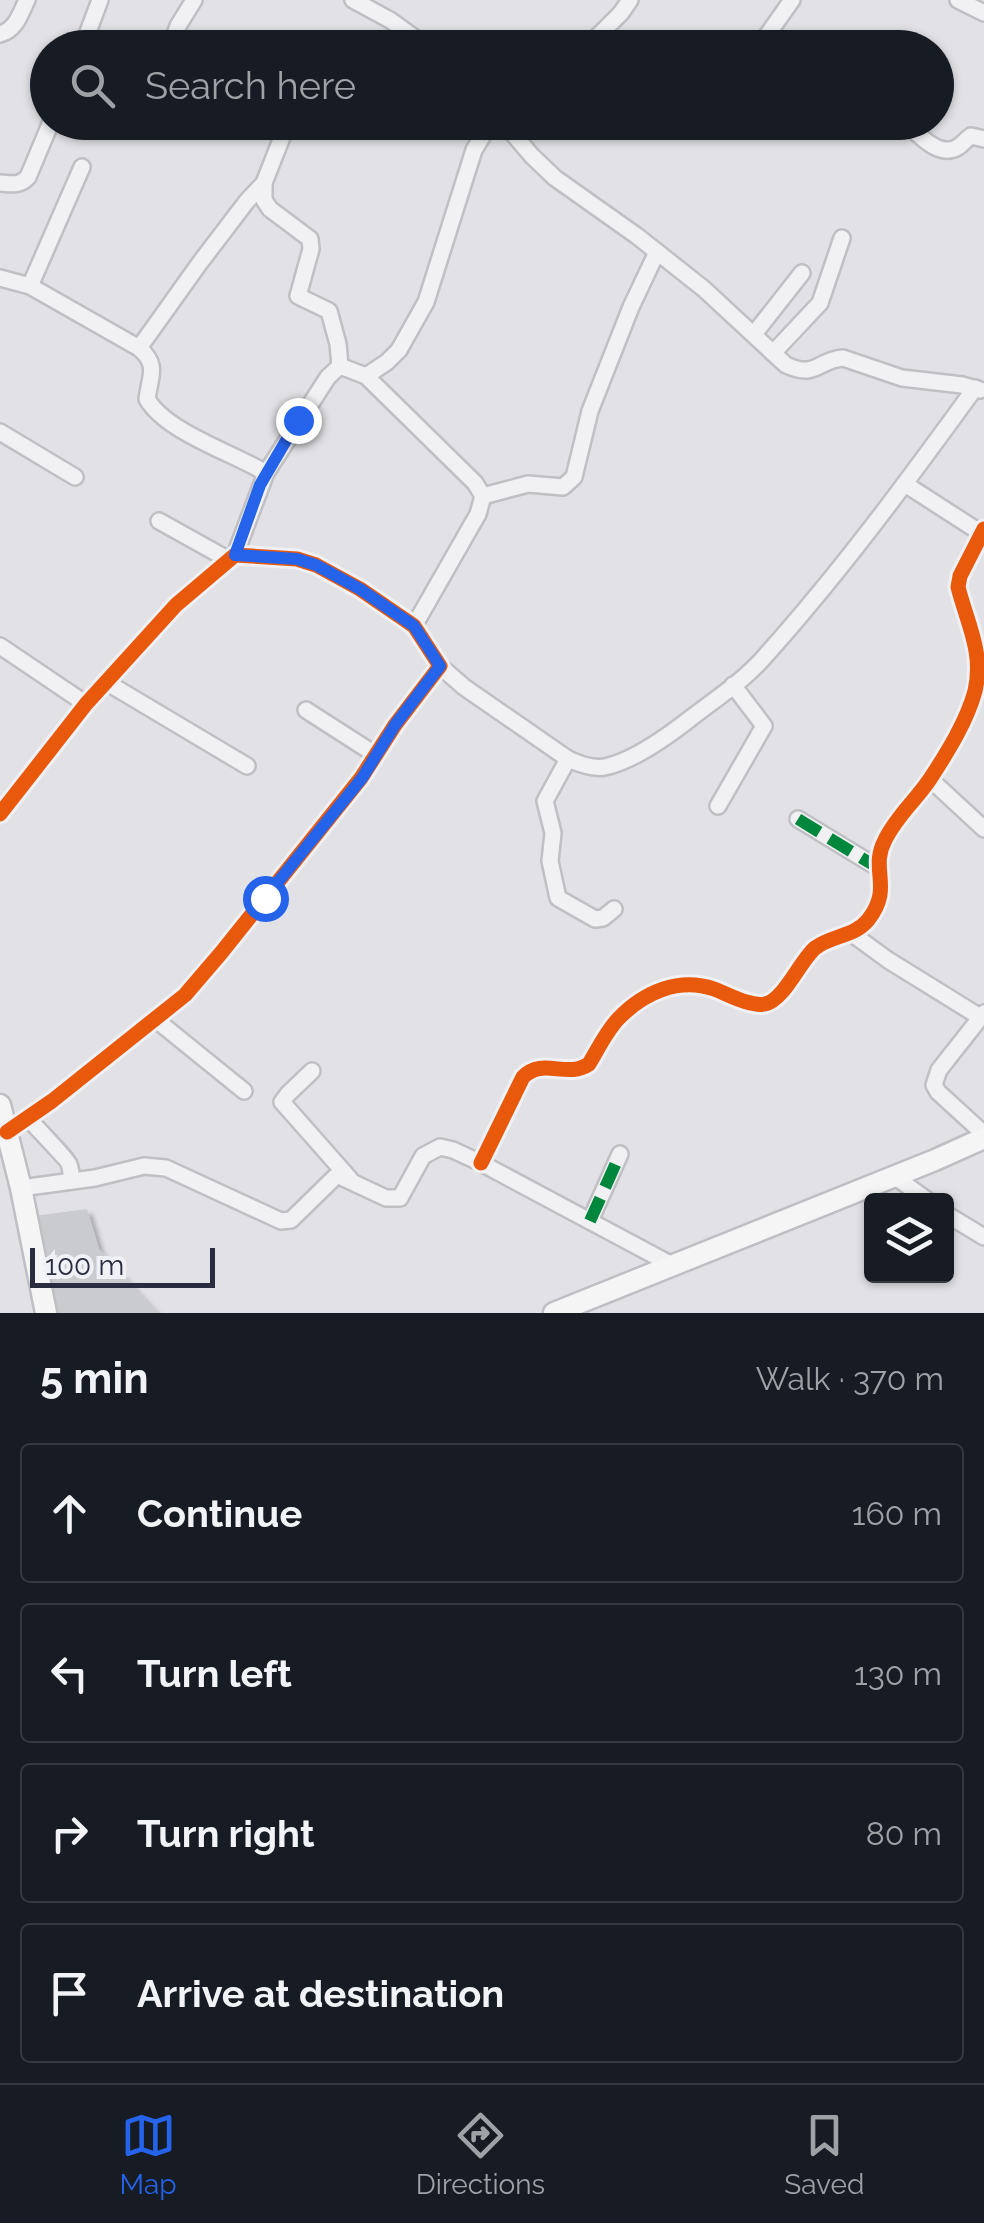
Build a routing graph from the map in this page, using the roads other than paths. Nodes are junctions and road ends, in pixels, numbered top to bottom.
1 (27, 0) edge
2 (100, 0) edge
3 (194, 0) edge
4 (354, 0) edge
5 (630, 0) edge
6 (792, 0) edge
7 (958, 0) edge
8 (380, 6) edge
9 (984, 13) edge
10 (89, 30) edge
11 (177, 30) edge
12 (408, 30) edge
13 (605, 30) edge
14 (771, 30) edge
15 (0, 34) edge
16 (984, 139) edge
17 (43, 140) edge
18 (281, 140) edge
19 (480, 140) edge
20 (519, 140) edge
21 (925, 140) edge
22 (82, 167) dead end
23 (0, 183) edge
24 (264, 183) junction
25 (842, 238) dead end
26 (657, 252) junction
27 (802, 272) dead end
28 (0, 278) edge
29 (30, 286) junction
30 (754, 334) junction
31 (140, 348) junction
32 (773, 353) junction
33 (340, 366) junction
34 (366, 376) junction
35 (980, 390) edge
36 (0, 432) edge
37 (266, 473) junction
38 (75, 477) dead end
39 (905, 484) junction
40 (483, 496) junction
41 (159, 521) dead end
42 (983, 531) edge
43 (232, 558) junction
44 (414, 626) junction
45 (0, 646) edge
46 (440, 666) junction
47 (106, 682) junction
48 (732, 685) junction
49 (86, 704) junction
50 (306, 710) dead end
51 (376, 755) junction
52 (568, 759) junction
53 (247, 766) dead end
54 (930, 779) junction
55 (718, 806) dead end
56 (0, 814) edge
57 (798, 819) dead end
58 (984, 829) edge
59 (880, 868) junction
60 (614, 908) dead end
61 (851, 933) junction
62 (982, 1015) edge
63 (154, 1019) junction
64 (312, 1072) dead end
65 (244, 1091) dead end
66 (0, 1105) edge
67 (28, 1118) junction
68 (7, 1132) junction
69 (984, 1136) edge
70 (620, 1154) dead end
71 (481, 1163) junction
72 (894, 1176) junction
73 (350, 1180) junction
74 (72, 1181) junction
75 (21, 1188) junction
76 (917, 1193) edge
77 (954, 1219) edge
78 (590, 1221) junction
79 (984, 1237) edge
80 (674, 1266) junction
81 (46, 1313) edge
82 (554, 1313) edge

1 - 15 street
2 - 10 street
3 - 11 street
4 - 8 street
5 - 13 street
6 - 14 street
7 - 9 street
8 - 12 street
16 - 21 street
17 - 23 street
18 - 24 street
19 - 34 street
20 - 26 street
22 - 29 street
24 - 31 street
24 - 33 street
25 - 32 street
26 - 30 street
26 - 40 street
27 - 30 street
28 - 29 street
29 - 31 street
30 - 32 street
31 - 37 street
32 - 35 street
33 - 34 street
33 - 37 street
34 - 40 street
35 - 39 street
36 - 38 street
37 - 43 street
39 - 42 street
39 - 48 street
40 - 44 street
41 - 43 street
42 - 54 street
43 - 44 street
43 - 47 street
44 - 46 street
45 - 49 street
46 - 51 street
46 - 52 street
47 - 49 street
47 - 53 street
48 - 52 street
48 - 55 street
49 - 56 street
50 - 51 street
51 - 63 street
52 - 60 street
54 - 58 street
54 - 59 street
57 - 59 street
59 - 61 street
61 - 62 street
61 - 71 street
62 - 69 street
63 - 65 street
63 - 67 street
64 - 73 street
66 - 68 main road
67 - 68 street
67 - 74 street
68 - 75 main road
69 - 72 main road
70 - 78 street
71 - 73 street
71 - 78 street
72 - 76 street
72 - 80 main road
73 - 74 street
74 - 75 street
75 - 81 main road
77 - 79 street
78 - 80 street
80 - 82 main road

